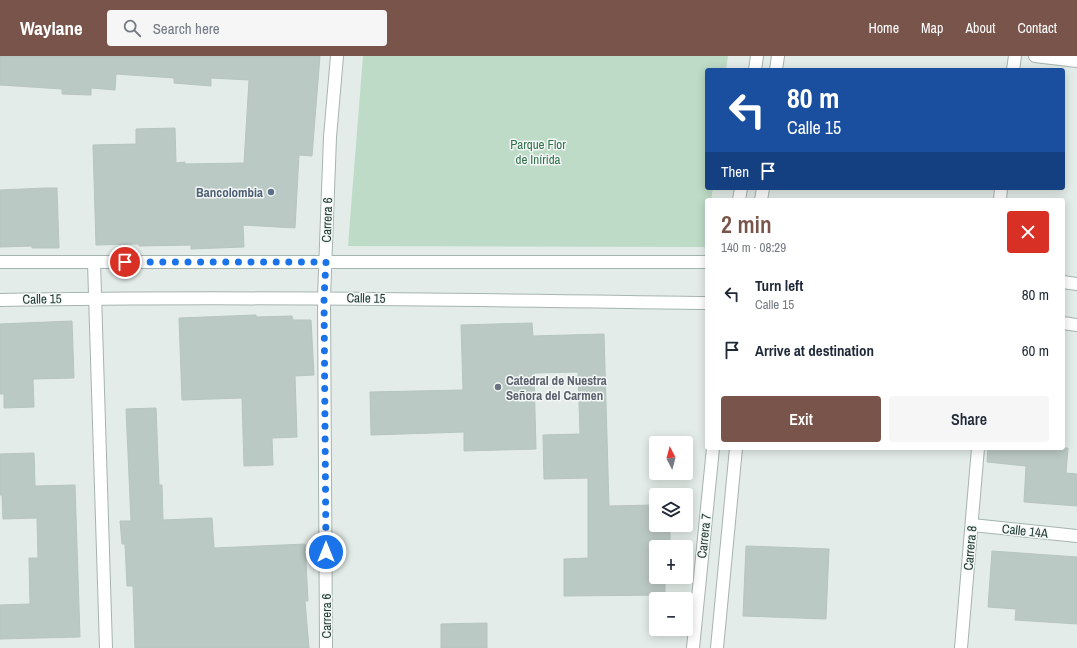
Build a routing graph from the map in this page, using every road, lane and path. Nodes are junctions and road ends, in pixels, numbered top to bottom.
1 (337, 56) edge
2 (757, 56) edge
3 (778, 56) edge
4 (1015, 56) edge
5 (1036, 56) edge
6 (1077, 61) edge
7 (755, 68) edge
8 (776, 68) edge
9 (1013, 68) edge
10 (0, 262) edge
11 (94, 262) junction
12 (326, 262) junction
13 (705, 262) edge
14 (1065, 282) edge
15 (1077, 284) edge
16 (94, 298) junction
17 (324, 298) junction
18 (0, 300) edge
19 (705, 303) edge
20 (1065, 323) edge
21 (1077, 325) edge
22 (713, 450) edge
23 (736, 450) edge
24 (978, 450) edge
25 (972, 525) junction
26 (1077, 536) edge
27 (106, 648) edge
28 (326, 648) edge
29 (693, 648) edge
30 (717, 648) edge
31 (961, 648) edge

1 - 12 street, Carrera 6
2 - 7 street
3 - 8 street
4 - 9 street
5 - 6 street
10 - 11 street
11 - 12 street
11 - 16 street
12 - 13 street
12 - 17 street, Carrera 6
14 - 15 street
16 - 17 street, Calle 15
16 - 18 street, Calle 15
16 - 27 street
17 - 19 street, Calle 15
17 - 28 street, Carrera 6
20 - 21 street
22 - 29 street, Carrera 7
23 - 30 street, Carrera 7
24 - 25 street, Carrera 8
25 - 26 street, Calle 14A
25 - 31 street, Carrera 8

